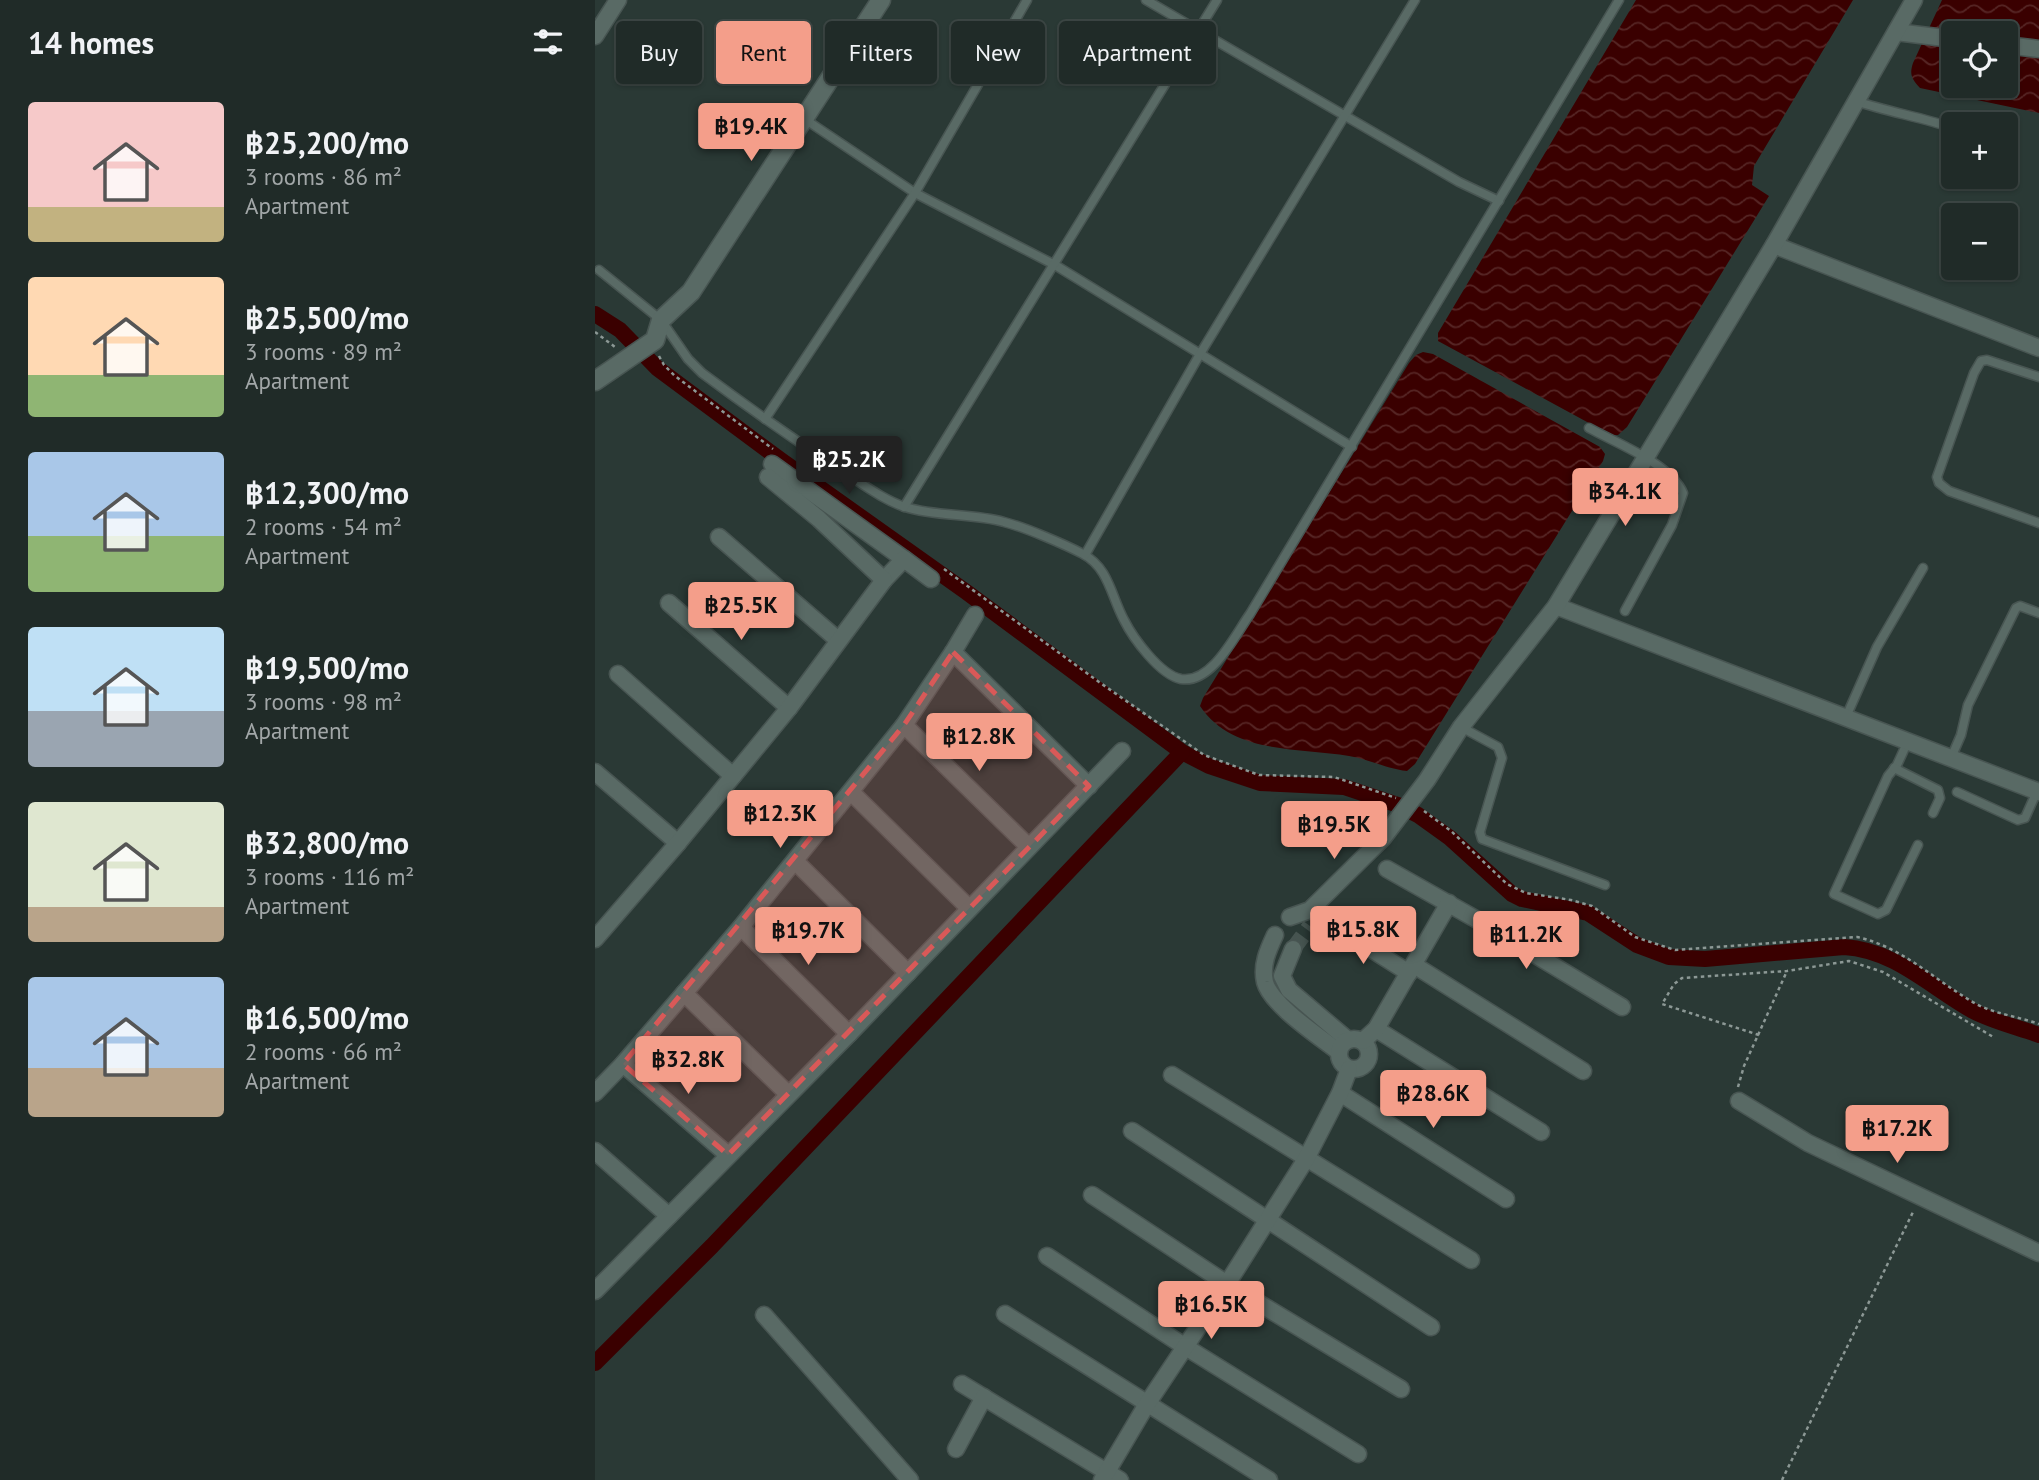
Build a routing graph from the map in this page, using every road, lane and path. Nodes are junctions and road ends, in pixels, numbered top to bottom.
1 (618, 0) edge
2 (881, 0) edge
3 (1027, 0) edge
4 (1146, 0) edge
5 (1217, 0) edge
6 (1415, 0) edge
7 (1619, 0) edge
8 (1914, 0) edge
9 (1182, 21) edge
10 (1205, 21) edge
11 (1896, 32) junction
12 (595, 36) edge
13 (1941, 38) edge
14 (1216, 41) edge
15 (2018, 47) edge
16 (2039, 49) edge
17 (1166, 84) edge
18 (1856, 101) junction
19 (1345, 115) junction
20 (803, 118) junction
21 (1941, 124) edge
22 (915, 193) junction
23 (1499, 201) junction
24 (1773, 245) junction
25 (1055, 265) junction
26 (599, 270) dead end
27 (658, 331) junction
28 (595, 332) edge
29 (2039, 348) edge
30 (1200, 354) junction
31 (630, 357) junction
32 (2039, 377) edge
33 (595, 381) edge
34 (765, 419) junction
35 (1589, 428) dead end
36 (1352, 447) junction
37 (1645, 458) junction
38 (773, 465) junction
39 (904, 507) junction
40 (2039, 523) edge
41 (719, 537) dead end
42 (1085, 555) junction
43 (904, 559) junction
44 (1923, 568) dead end
45 (933, 571) joint
46 (884, 580) junction
47 (669, 603) dead end
48 (1556, 606) junction
49 (1625, 611) dead end
50 (2039, 613) edge
51 (975, 615) dead end
52 (838, 640) junction
53 (953, 652) junction
54 (618, 674) dead end
55 (789, 708) junction
56 (1846, 718) junction
57 (904, 725) junction
58 (1461, 727) junction
59 (1908, 741) junction
60 (1122, 751) dead end
61 (1951, 758) junction
62 (1894, 768) junction
63 (595, 772) edge
64 (733, 776) junction
65 (1089, 786) junction
66 (2038, 791) edge
67 (851, 792) junction
68 (1957, 792) dead end
69 (1407, 803) dead end
70 (1419, 808) dead end
71 (1933, 813) dead end
72 (678, 843) junction
73 (1918, 845) dead end
74 (1028, 848) junction
75 (795, 861) junction
76 (1387, 869) dead end
77 (1605, 885) dead end
78 (1449, 903) junction
79 (969, 908) junction
80 (1290, 917) dead end
81 (741, 927) junction
82 (1338, 928) dead end
83 (597, 934) edge
84 (1275, 935) dead end
85 (1293, 949) tunnel mouth
86 (1411, 969) junction
87 (1787, 971) junction
88 (908, 973) junction
89 (684, 993) junction
90 (1622, 1007) dead end
91 (2039, 1024) edge
92 (1376, 1028) junction
93 (849, 1034) junction
94 (1759, 1035) junction
95 (1995, 1038) dead end
96 (1350, 1045) junction
97 (623, 1063) junction
98 (1349, 1069) junction
99 (1583, 1070) dead end
100 (1172, 1075) dead end
101 (595, 1093) edge
102 (1340, 1093) junction
103 (788, 1094) junction
104 (1739, 1101) joint
105 (1132, 1131) dead end
106 (1541, 1132) dead end
107 (595, 1151) edge
108 (727, 1156) junction
109 (1306, 1159) junction
110 (1092, 1195) dead end
111 (1921, 1196) junction
112 (1506, 1199) dead end
113 (669, 1216) junction
114 (1267, 1219) junction
115 (2039, 1253) edge
116 (1047, 1256) dead end
117 (1471, 1260) dead end
118 (598, 1281) edge
119 (1227, 1284) junction
120 (1005, 1314) dead end
121 (764, 1315) dead end
122 (1431, 1327) dead end
123 (1184, 1346) junction
124 (962, 1384) dead end
125 (1401, 1389) dead end
126 (984, 1397) junction
127 (1147, 1404) junction
128 (955, 1449) dead end
129 (1358, 1454) dead end
130 (1109, 1477) edge
131 (910, 1480) edge
132 (1269, 1480) edge
133 (1782, 1480) edge

1 - 12 street
2 - 20 street
3 - 22 lane
4 - 9 lane
5 - 10 lane
6 - 19 lane
7 - 23 lane
8 - 11 street
11 - 13 street
11 - 18 street
14 - 19 lane
15 - 16 street
17 - 25 lane
18 - 21 lane
18 - 24 street
19 - 23 lane
19 - 30 lane
20 - 22 lane
20 - 27 street
22 - 25 lane
22 - 34 lane
23 - 36 lane
24 - 29 street
24 - 37 street
25 - 30 lane
25 - 39 lane
26 - 27 lane
27 - 31 street
27 - 34 lane
27 - 38 path
28 - 31 path
30 - 36 lane
30 - 42 lane
31 - 33 street
32 - 40 lane
34 - 39 lane
35 - 37 lane
36 - 42 lane
37 - 48 street
37 - 49 lane
38 - 43 street
38 - 46 street
39 - 42 lane
41 - 52 street
43 - 45 street
43 - 46 street
44 - 56 lane
45 - 69 path
46 - 52 street
47 - 55 street
48 - 56 street
48 - 58 street
50 - 61 lane
51 - 53 street
52 - 55 street
53 - 57 street
53 - 65 street
54 - 64 street
55 - 64 street
56 - 59 street
57 - 67 street
57 - 74 street
58 - 77 lane
58 - 80 street
59 - 61 street
59 - 62 lane
60 - 65 street
61 - 66 street
62 - 71 lane
62 - 73 lane
63 - 72 street
64 - 72 street
65 - 74 street
66 - 68 lane
67 - 75 street
67 - 79 street
70 - 91 path
72 - 83 street
74 - 79 street
75 - 81 street
75 - 88 street
76 - 78 street
78 - 86 street
78 - 90 street
79 - 88 street
81 - 89 street
81 - 93 street
82 - 86 street
84 - 96 street
85 - 96 street
86 - 92 street
86 - 99 street
87 - 94 path
87 - 94 path
87 - 95 path
88 - 93 street
89 - 97 street
89 - 103 street
92 - 96 street
92 - 106 street
93 - 103 street
94 - 104 path
96 - 98 street
96 - 98 street
97 - 101 street
97 - 108 street
98 - 102 street
100 - 109 street
102 - 109 street
102 - 112 street
103 - 108 street
104 - 111 street
105 - 114 street
107 - 113 street
108 - 113 street
109 - 114 street
109 - 117 street
110 - 119 street
111 - 115 street
111 - 133 path
113 - 118 street
114 - 119 street
114 - 122 street
116 - 123 street
119 - 123 street
119 - 125 street
120 - 127 street
121 - 131 street
123 - 127 street
123 - 129 street
124 - 126 street
126 - 128 street
126 - 130 street
127 - 130 street
127 - 132 street

